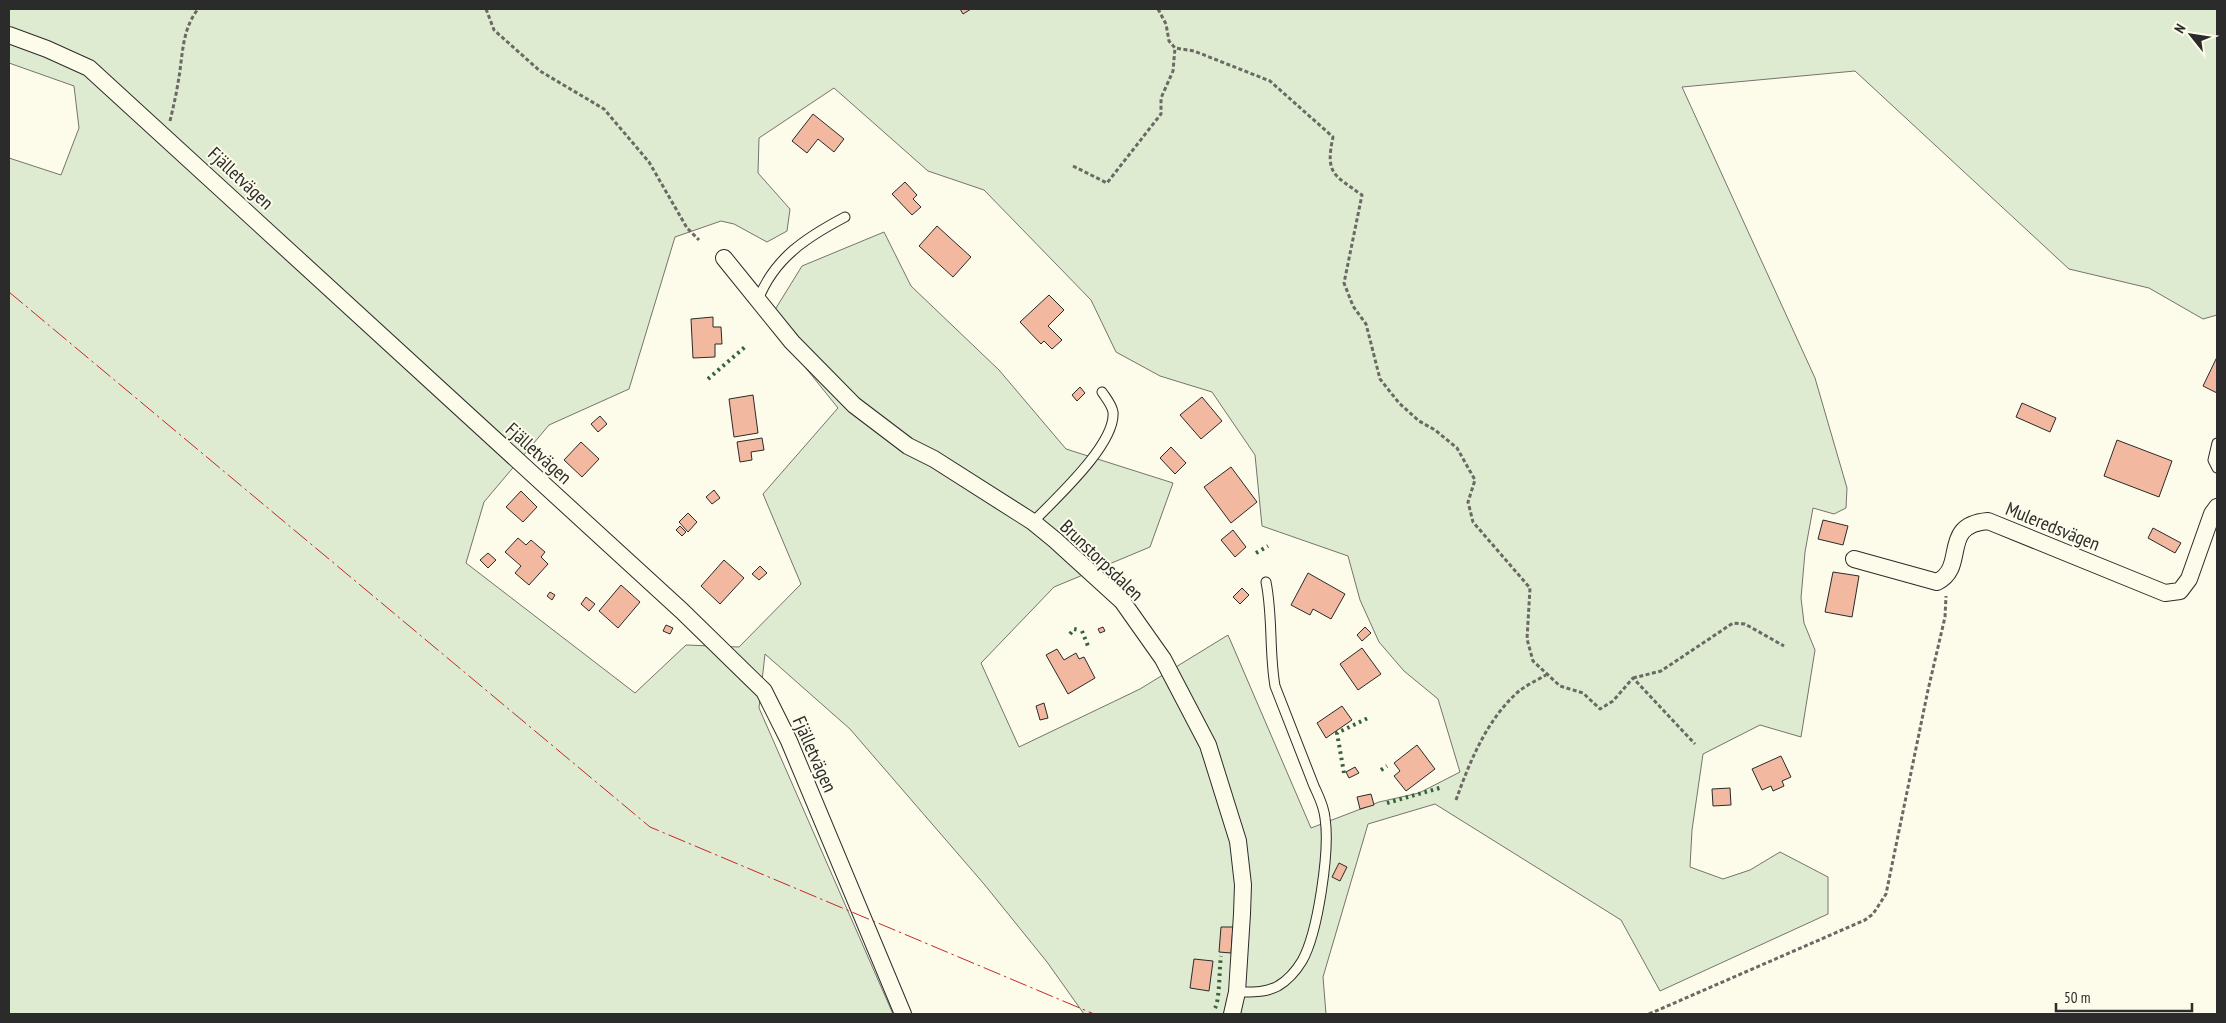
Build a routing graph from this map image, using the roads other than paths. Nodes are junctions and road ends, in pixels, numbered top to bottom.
1 (9, 36) edge
2 (845, 217) dead end
3 (724, 258) dead end
4 (758, 300) junction
5 (1102, 392) dead end
6 (2217, 444) edge
7 (2217, 468) edge
8 (2217, 507) edge
9 (1033, 522) junction
10 (1854, 559) dead end
11 (1266, 582) dead end
12 (1237, 992) junction
13 (903, 1014) edge
14 (1232, 1014) edge

1 - 13 street, Fjälletvägen
2 - 4 lane
3 - 4 street, Brunstorpsdalen
4 - 9 street, Brunstorpsdalen
5 - 9 lane
6 - 7 lane
8 - 10 street, Muleredsvägen
9 - 12 street, Brunstorpsdalen
11 - 12 lane
12 - 14 street, Brunstorpsdalen

